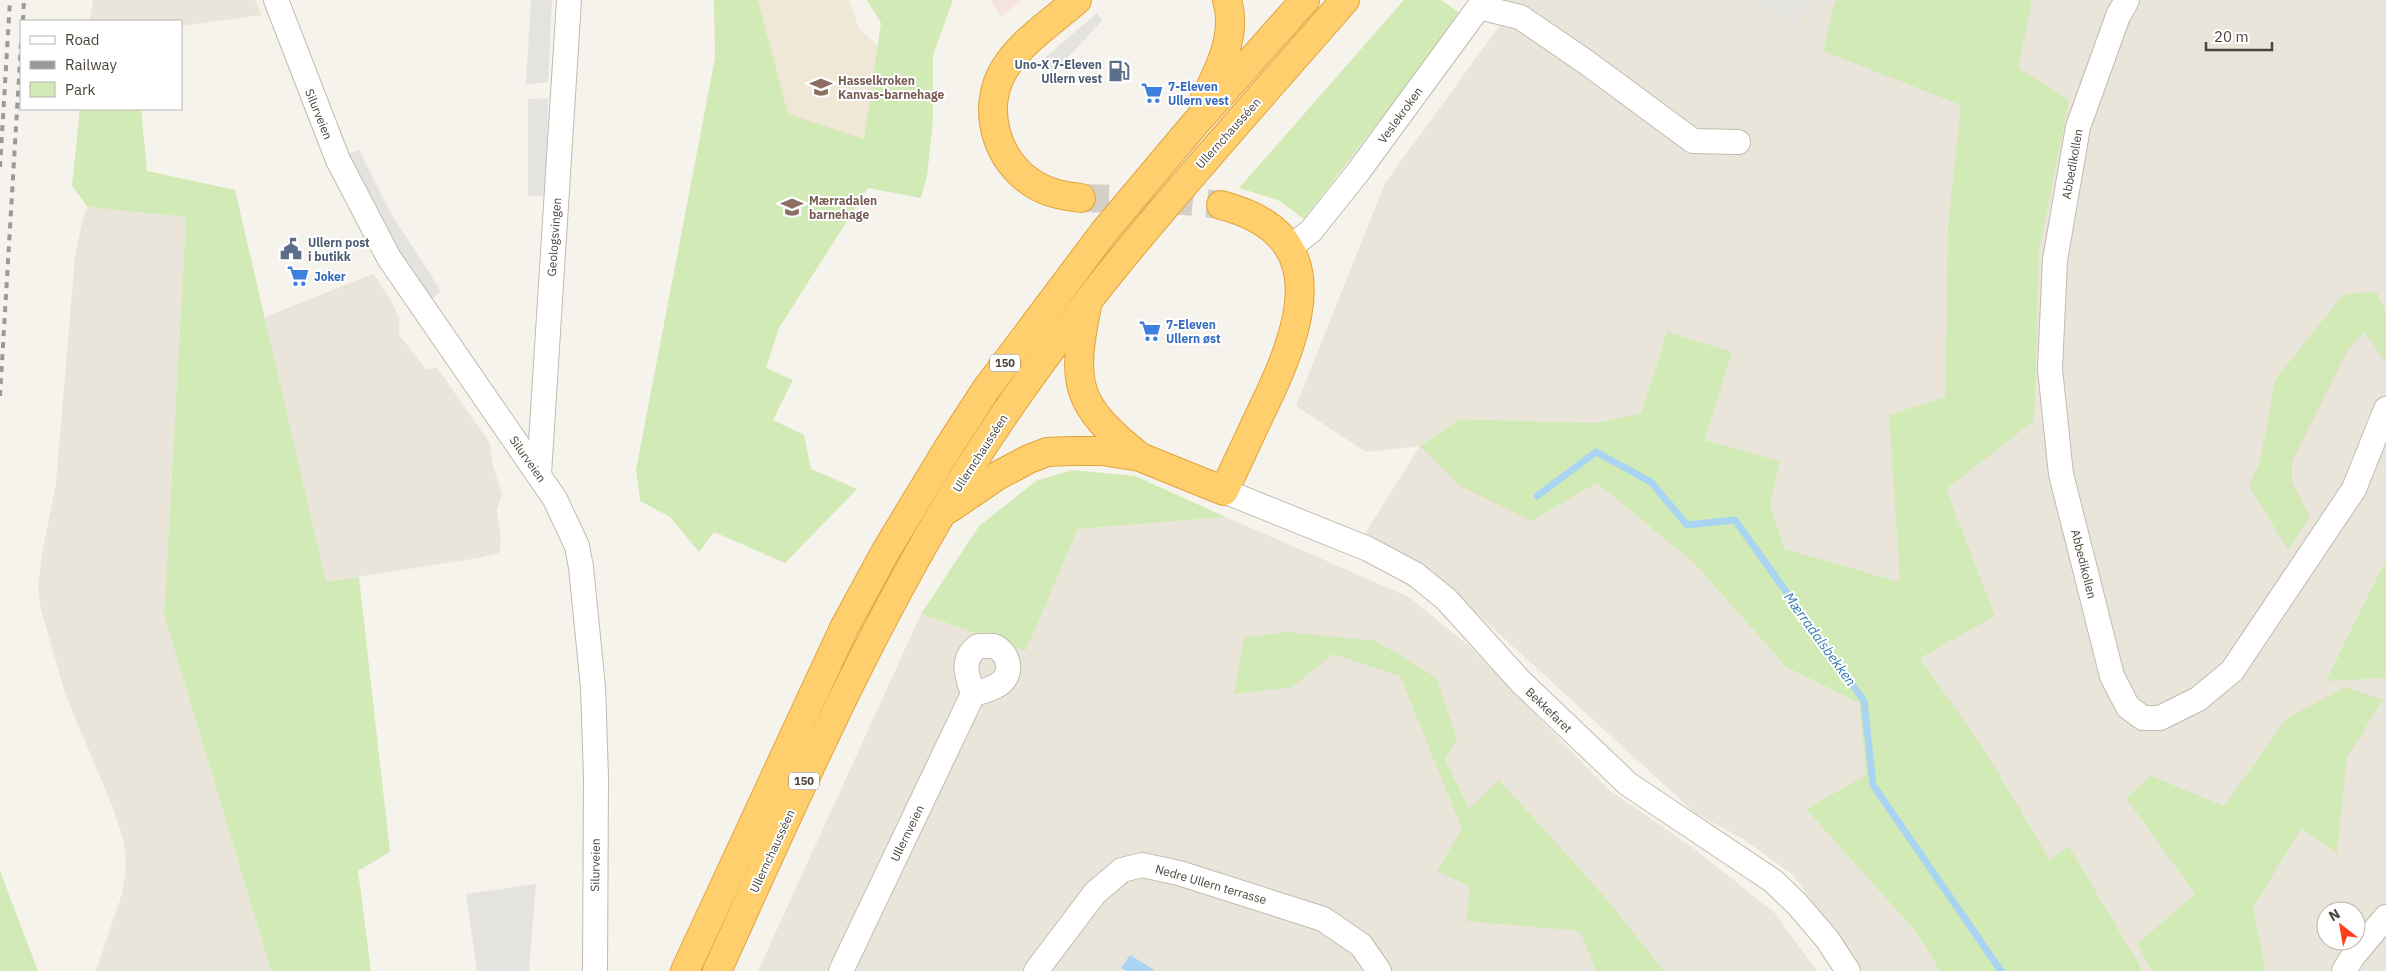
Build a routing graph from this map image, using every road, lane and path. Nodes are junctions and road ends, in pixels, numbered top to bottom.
1 (276, 0) edge
2 (569, 0) edge
3 (1077, 0) edge
4 (1227, 0) edge
5 (1304, 0) edge
6 (1345, 0) edge
7 (2127, 0) edge
8 (1193, 126) junction
9 (1738, 142) dead end
10 (1081, 198) tunnel mouth
11 (1221, 205) tunnel mouth
12 (1289, 248) junction
13 (1088, 299) junction
14 (2386, 409) edge
15 (1140, 457) junction
16 (539, 474) junction
17 (1224, 491) junction
18 (942, 513) junction
19 (973, 694) dead end
20 (2386, 917) edge
21 (595, 971) edge
22 (685, 971) edge
23 (717, 971) edge
24 (841, 971) edge
25 (1036, 971) edge
26 (1379, 971) edge
27 (1848, 971) edge
28 (2344, 971) edge

1 - 16 street, Silurveien
2 - 16 street, Geologsvingen
3 - 10 highway
4 - 8 highway, 150
5 - 8 highway, 150
6 - 13 highway, Ullernchausséen / 150
7 - 14 street, Abbedikollen
8 - 22 highway, 150
9 - 12 street, Veslekroken
11 - 12 highway
12 - 17 highway
13 - 15 highway, 150
13 - 18 highway, Ullernchausséen / 150
15 - 17 highway, 150
15 - 18 highway, 150
16 - 21 street, Silurveien
17 - 27 street, Bekkefaret
18 - 23 highway, Ullernchausséen / 150
19 - 24 street, Ullernveien
20 - 28 street
25 - 26 street, Nedre Ullern terrasse

